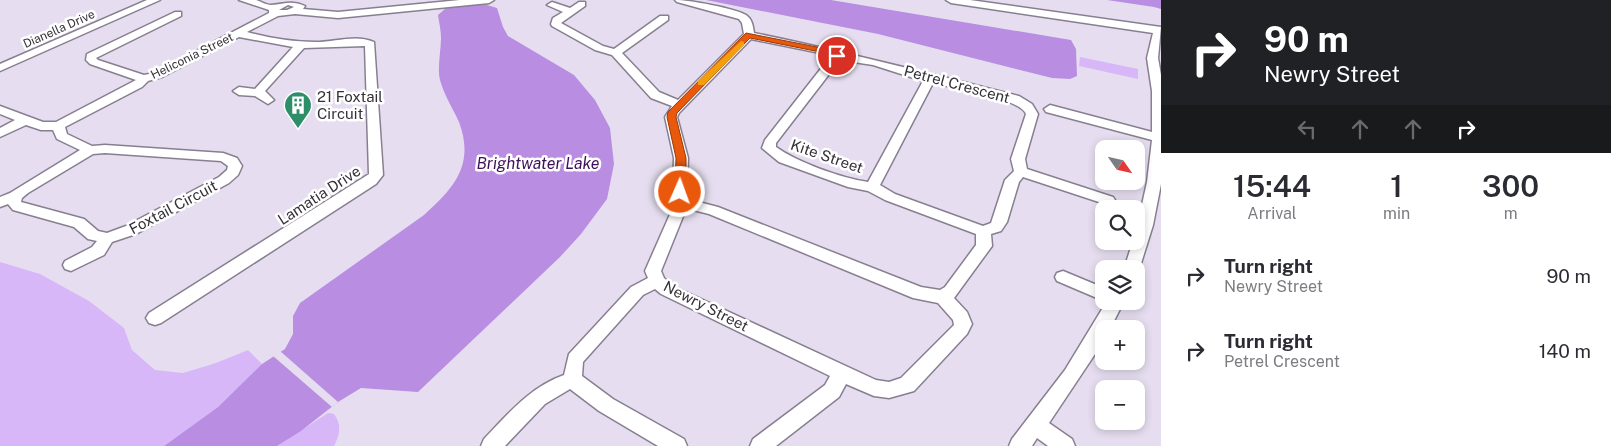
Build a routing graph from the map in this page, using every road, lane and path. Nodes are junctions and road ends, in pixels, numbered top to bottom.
1 (155, 0) edge
2 (244, 0) edge
3 (257, 0) edge
4 (489, 0) edge
5 (680, 0) edge
6 (950, 0) edge
7 (582, 4) dead end
8 (296, 5) edge
9 (552, 5) dead end
10 (276, 8) junction
11 (571, 11) junction
12 (178, 14) dead end
13 (664, 18) dead end
14 (1160, 30) edge
15 (237, 33) junction
16 (749, 35) junction
17 (302, 44) junction
18 (616, 53) junction
19 (837, 56) junction
20 (0, 68) edge
21 (144, 79) junction
22 (930, 79) junction
23 (239, 92) dead end
24 (258, 92) junction
25 (268, 100) dead end
26 (679, 104) junction
27 (1050, 109) dead end
28 (0, 110) edge
29 (26, 120) junction
30 (58, 126) junction
31 (0, 133) edge
32 (1158, 138) junction
33 (90, 150) junction
34 (1021, 172) junction
35 (872, 187) junction
36 (15, 196) junction
37 (1108, 200) dead end
38 (0, 202) edge
39 (686, 204) junction
40 (1156, 206) edge
41 (983, 231) junction
42 (107, 238) junction
43 (1135, 260) edge
44 (71, 265) dead end
45 (1063, 277) dead end
46 (657, 281) junction
47 (1095, 291) edge
48 (943, 296) junction
49 (1111, 310) edge
50 (156, 318) dead end
51 (842, 373) junction
52 (574, 379) junction
53 (1036, 426) junction
54 (491, 446) edge
55 (677, 446) edge
56 (760, 446) edge
57 (1019, 446) edge
58 (1065, 446) edge

1 - 20 street, Dianella Drive
2 - 10 street
3 - 10 street
4 - 8 street
5 - 16 street
6 - 14 street
7 - 11 street
8 - 10 street
9 - 11 street
10 - 15 street, Heliconia Street
11 - 18 street
12 - 21 street
13 - 18 street
14 - 32 street
15 - 17 street, Lamatia Drive
15 - 21 street, Heliconia Street
16 - 19 street, Petrel Crescent
16 - 26 street
17 - 24 street
17 - 50 street, Lamatia Drive
18 - 26 street
19 - 22 street, Petrel Crescent
19 - 35 street, Kite Street
21 - 30 street, Heliconia Street
22 - 34 street, Petrel Crescent
22 - 35 street
23 - 24 street
24 - 25 street
26 - 39 street
27 - 32 street
28 - 29 street
29 - 30 street
29 - 31 street
30 - 33 street, Foxtail Circuit
32 - 40 street
33 - 36 street
33 - 42 street, Foxtail Circuit
34 - 37 street
34 - 41 street
35 - 41 street, Kite Street
36 - 38 street
36 - 42 street
39 - 46 street, Newry Street
39 - 48 street
40 - 43 street
41 - 48 street
42 - 44 street, Foxtail Circuit
45 - 47 street
46 - 51 street, Newry Street
46 - 52 street
48 - 51 street, Newry Street
49 - 53 street
51 - 56 street
52 - 54 street
52 - 55 street
53 - 57 street
53 - 58 street

